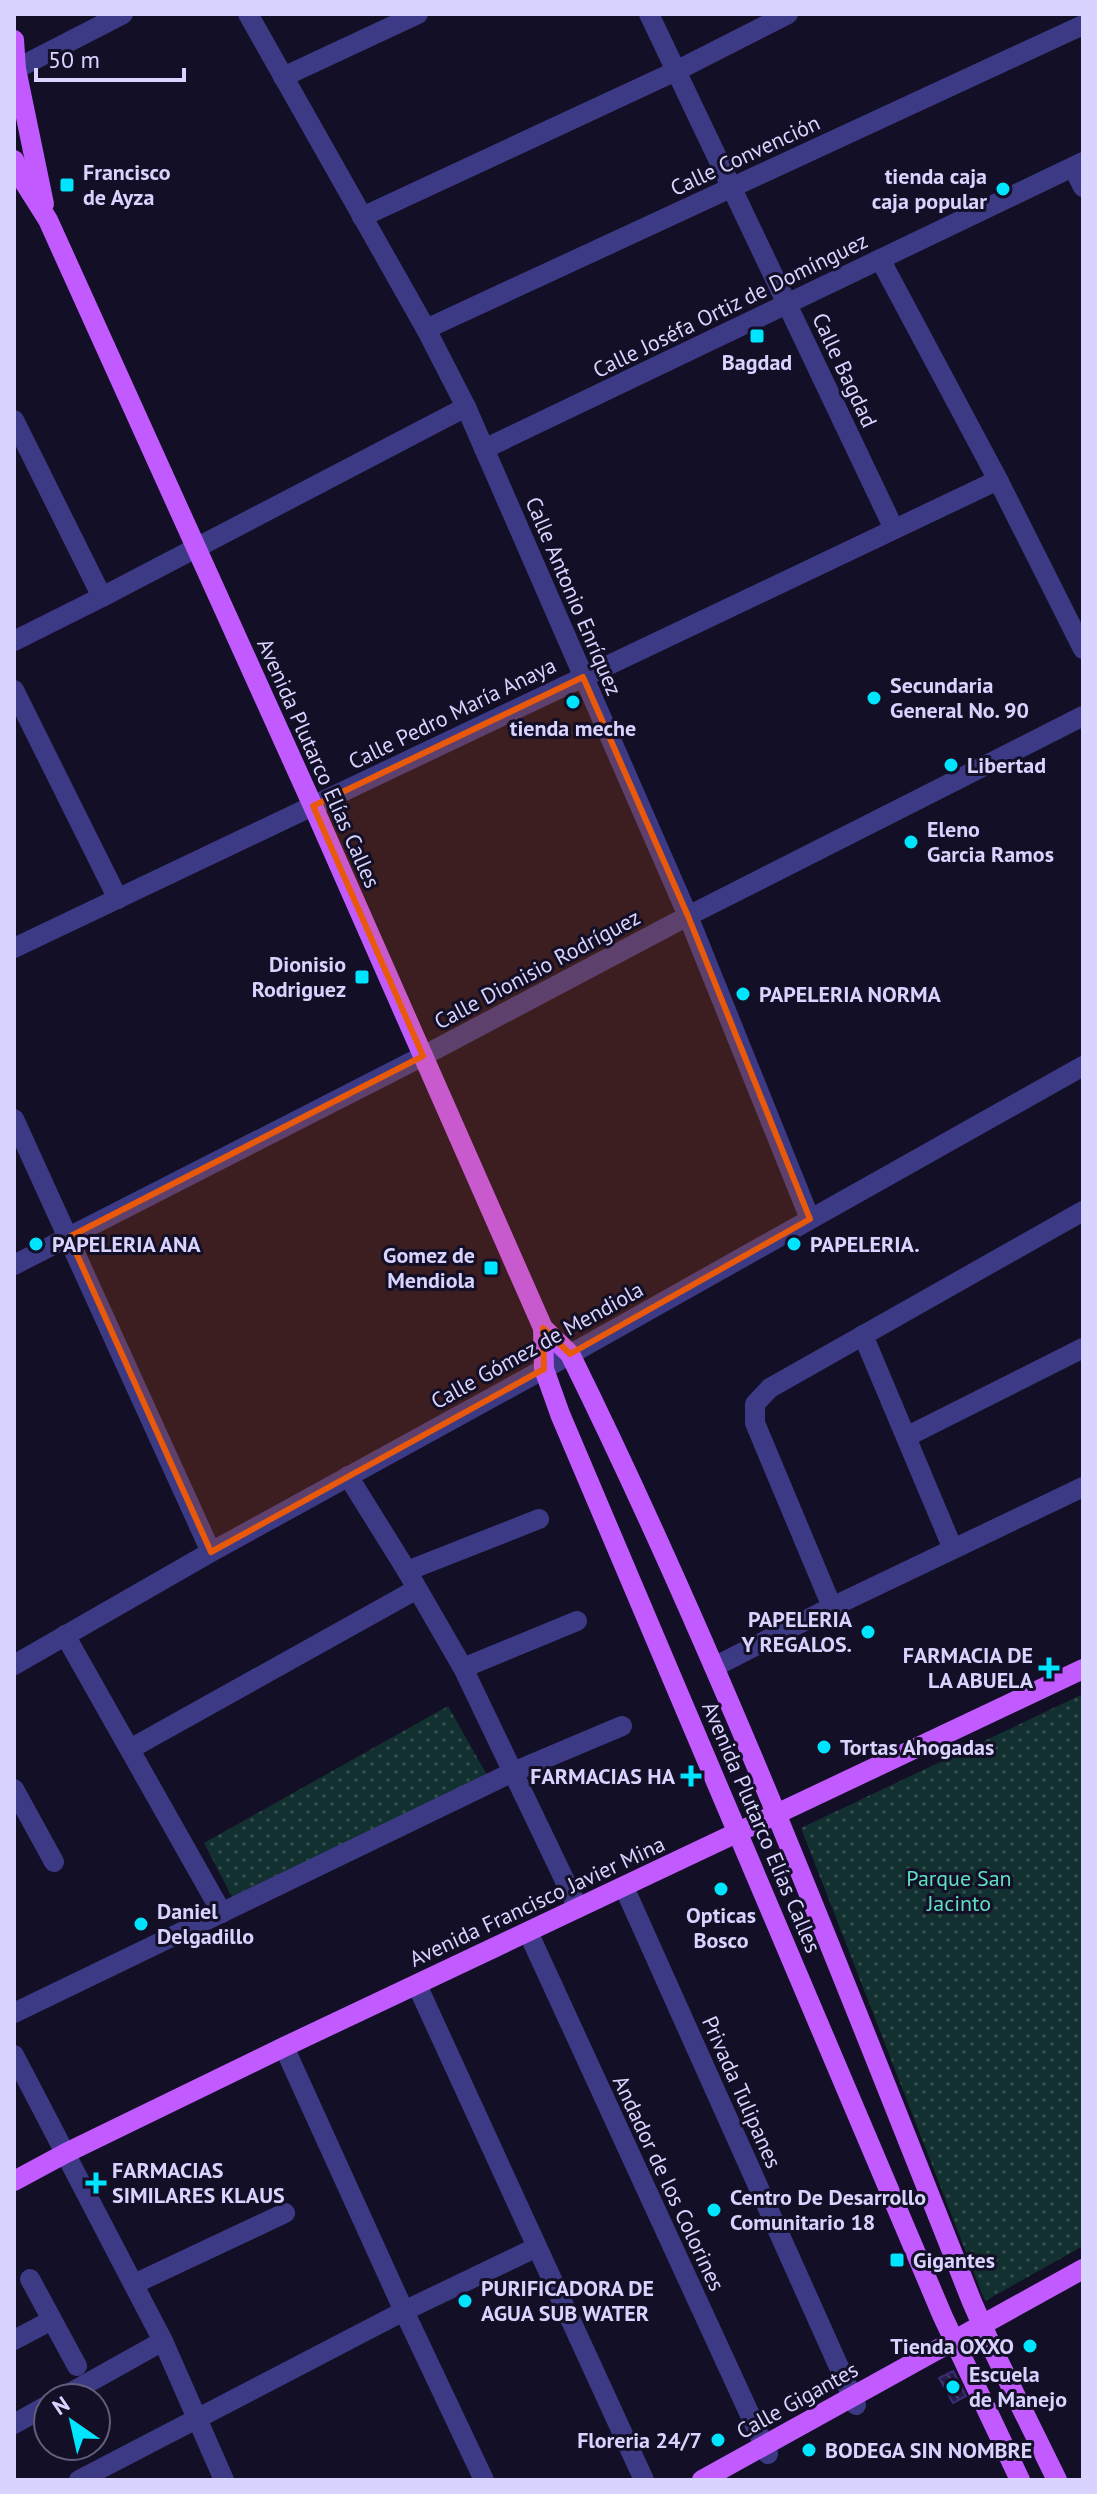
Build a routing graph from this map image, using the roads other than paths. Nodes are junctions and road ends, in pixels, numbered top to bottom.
1 (123, 14) edge
2 (248, 14) edge
3 (418, 14) edge
4 (649, 14) edge
5 (788, 14) edge
6 (1083, 25) edge
7 (14, 40) edge
8 (16, 69) junction
9 (676, 71) junction
10 (283, 77) junction
11 (14, 160) edge
12 (1078, 164) edge
13 (1083, 187) edge
14 (732, 188) junction
15 (362, 217) junction
16 (48, 220) junction
17 (880, 259) junction
18 (787, 304) junction
19 (426, 329) junction
20 (466, 407) junction
21 (14, 420) edge
22 (484, 449) junction
23 (998, 480) junction
24 (894, 529) junction
25 (195, 548) junction
26 (102, 597) junction
27 (14, 641) edge
28 (1083, 649) edge
29 (583, 677) junction
30 (14, 690) edge
31 (1083, 716) edge
32 (313, 806) junction
33 (118, 899) junction
34 (688, 916) junction
35 (14, 948) edge
36 (423, 1056) junction
37 (1082, 1068) edge
38 (14, 1119) edge
39 (1083, 1211) edge
40 (810, 1219) junction
41 (69, 1237) junction
42 (14, 1265) edge
43 (543, 1328) junction
44 (863, 1335) junction
45 (1083, 1348) edge
46 (570, 1354) junction
47 (544, 1369) junction
48 (906, 1437) junction
49 (348, 1476) junction
50 (1083, 1487) edge
51 (539, 1519) dead end
52 (953, 1549) junction
53 (211, 1552) junction
54 (407, 1571) junction
55 (417, 1589) junction
56 (832, 1607) junction
57 (577, 1621) dead end
58 (65, 1635) junction
59 (14, 1665) edge
60 (714, 1667) junction
61 (463, 1668) junction
62 (1083, 1669) edge
63 (622, 1726) dead end
64 (130, 1749) junction
65 (513, 1772) junction
66 (14, 1789) edge
67 (777, 1814) junction
68 (738, 1832) junction
69 (54, 1862) dead end
70 (624, 1887) junction
71 (578, 1908) junction
72 (222, 1913) junction
73 (528, 1932) junction
74 (417, 1985) junction
75 (14, 2013) edge
76 (284, 2047) junction
77 (14, 2055) edge
78 (66, 2153) junction
79 (14, 2181) edge
80 (285, 2213) dead end
81 (535, 2248) junction
82 (1083, 2269) edge
83 (30, 2279) dead end
84 (134, 2284) junction
85 (404, 2311) junction
86 (52, 2320) junction
87 (982, 2326) junction
88 (14, 2340) edge
89 (163, 2341) junction
90 (954, 2341) junction
91 (77, 2366) dead end
92 (90, 2382) edge
93 (854, 2401) junction
94 (32, 2414) edge
95 (197, 2418) junction
96 (14, 2424) edge
97 (765, 2450) junction
98 (79, 2480) edge
99 (224, 2480) edge
100 (484, 2480) edge
101 (644, 2480) edge
102 (702, 2480) edge
103 (1020, 2480) edge
104 (1057, 2480) edge

1 - 8 street
2 - 10 street, Calle Antonio Enríquez
3 - 10 street
4 - 9 street, Calle Bagdad
5 - 9 street
6 - 14 street, Calle Convención
7 - 8 main road, Avenida Plutarco Elías Calles
8 - 16 main road, Avenida Plutarco Elías Calles
9 - 14 street, Calle Bagdad
9 - 15 street
10 - 15 street, Calle Antonio Enríquez
11 - 16 main road, Avenida Plutarco Elías Calles
12 - 13 street
12 - 17 street, Calle Joséfa Ortiz de Domínguez
14 - 18 street, Calle Bagdad
14 - 19 street, Calle Convención
15 - 19 street, Calle Antonio Enríquez
16 - 25 main road, Avenida Plutarco Elías Calles
17 - 18 street, Calle Joséfa Ortiz de Domínguez
17 - 23 street
18 - 22 street, Calle Joséfa Ortiz de Domínguez
18 - 24 street, Calle Bagdad
19 - 20 street, Calle Antonio Enríquez
20 - 22 street, Calle Antonio Enríquez
20 - 25 street
21 - 26 street
22 - 29 street, Calle Antonio Enríquez
23 - 24 street, Calle Pedro María Anaya
23 - 28 street
24 - 29 street, Calle Pedro María Anaya
25 - 26 street
25 - 32 main road, Avenida Plutarco Elías Calles
26 - 27 street
29 - 32 street, Calle Pedro María Anaya
29 - 34 street, Calle Antonio Enríquez
30 - 33 street
31 - 34 street, Calle Dionisio Rodríguez
32 - 33 street, Calle Pedro María Anaya
32 - 36 main road, Avenida Plutarco Elías Calles
33 - 35 street, Calle Pedro María Anaya
34 - 36 street, Calle Dionisio Rodríguez
34 - 40 street, Calle Antonio Enríquez
36 - 41 street, Calle Dionisio Rodríguez
36 - 43 main road, Avenida Plutarco Elías Calles
37 - 40 street, Calle Gómez de Mendiola
38 - 41 street
39 - 44 street
40 - 46 street, Calle Gómez de Mendiola
41 - 42 street, Calle Dionisio Rodríguez
41 - 53 street
43 - 46 main road, Avenida Plutarco Elías Calles
43 - 47 main road, Avenida Plutarco Elías Calles
44 - 48 street
44 - 56 street
45 - 48 street
46 - 47 street, Calle Gómez de Mendiola
46 - 60 main road, Avenida Plutarco Elías Calles
47 - 49 street, Calle Gómez de Mendiola
47 - 68 main road, Avenida Plutarco Elías Calles
48 - 52 street
49 - 53 street, Calle Gómez de Mendiola
49 - 54 street
50 - 52 street
51 - 54 street
52 - 56 street
53 - 58 street, Calle Gómez de Mendiola
54 - 55 street
55 - 61 street
55 - 64 street
56 - 60 street
57 - 61 street
58 - 59 street, Calle Gómez de Mendiola
58 - 64 street
60 - 67 main road, Avenida Plutarco Elías Calles
61 - 65 street
62 - 67 main road, Avenida Francisco Javier Mina
63 - 65 street
64 - 72 street
65 - 71 street
65 - 72 street
66 - 69 street
67 - 68 main road, Avenida Francisco Javier Mina
67 - 87 main road, Avenida Plutarco Elías Calles
68 - 70 main road, Avenida Francisco Javier Mina
68 - 90 main road, Avenida Plutarco Elías Calles
70 - 71 main road, Avenida Francisco Javier Mina
70 - 93 street, Privada Tulipanes
71 - 73 main road, Avenida Francisco Javier Mina
72 - 75 street
73 - 74 main road, Avenida Francisco Javier Mina
73 - 97 street, Andador de los Colorines
74 - 76 main road, Avenida Francisco Javier Mina
74 - 81 street
76 - 78 main road, Avenida Francisco Javier Mina
76 - 85 street
77 - 78 street
78 - 79 main road, Avenida Francisco Javier Mina
78 - 84 street
80 - 84 street
81 - 85 street
81 - 101 street
82 - 87 main road, Calle Gigantes
83 - 86 street
84 - 89 street
85 - 95 street
85 - 100 street
86 - 88 street
86 - 91 street
87 - 90 main road, Calle Gigantes
87 - 104 main road, Avenida Plutarco Elías Calles
89 - 92 street
89 - 95 street
90 - 93 main road, Calle Gigantes
90 - 103 main road, Avenida Plutarco Elías Calles
93 - 97 main road, Calle Gigantes
94 - 96 street
95 - 98 street
95 - 99 street
97 - 102 main road, Calle Gigantes

